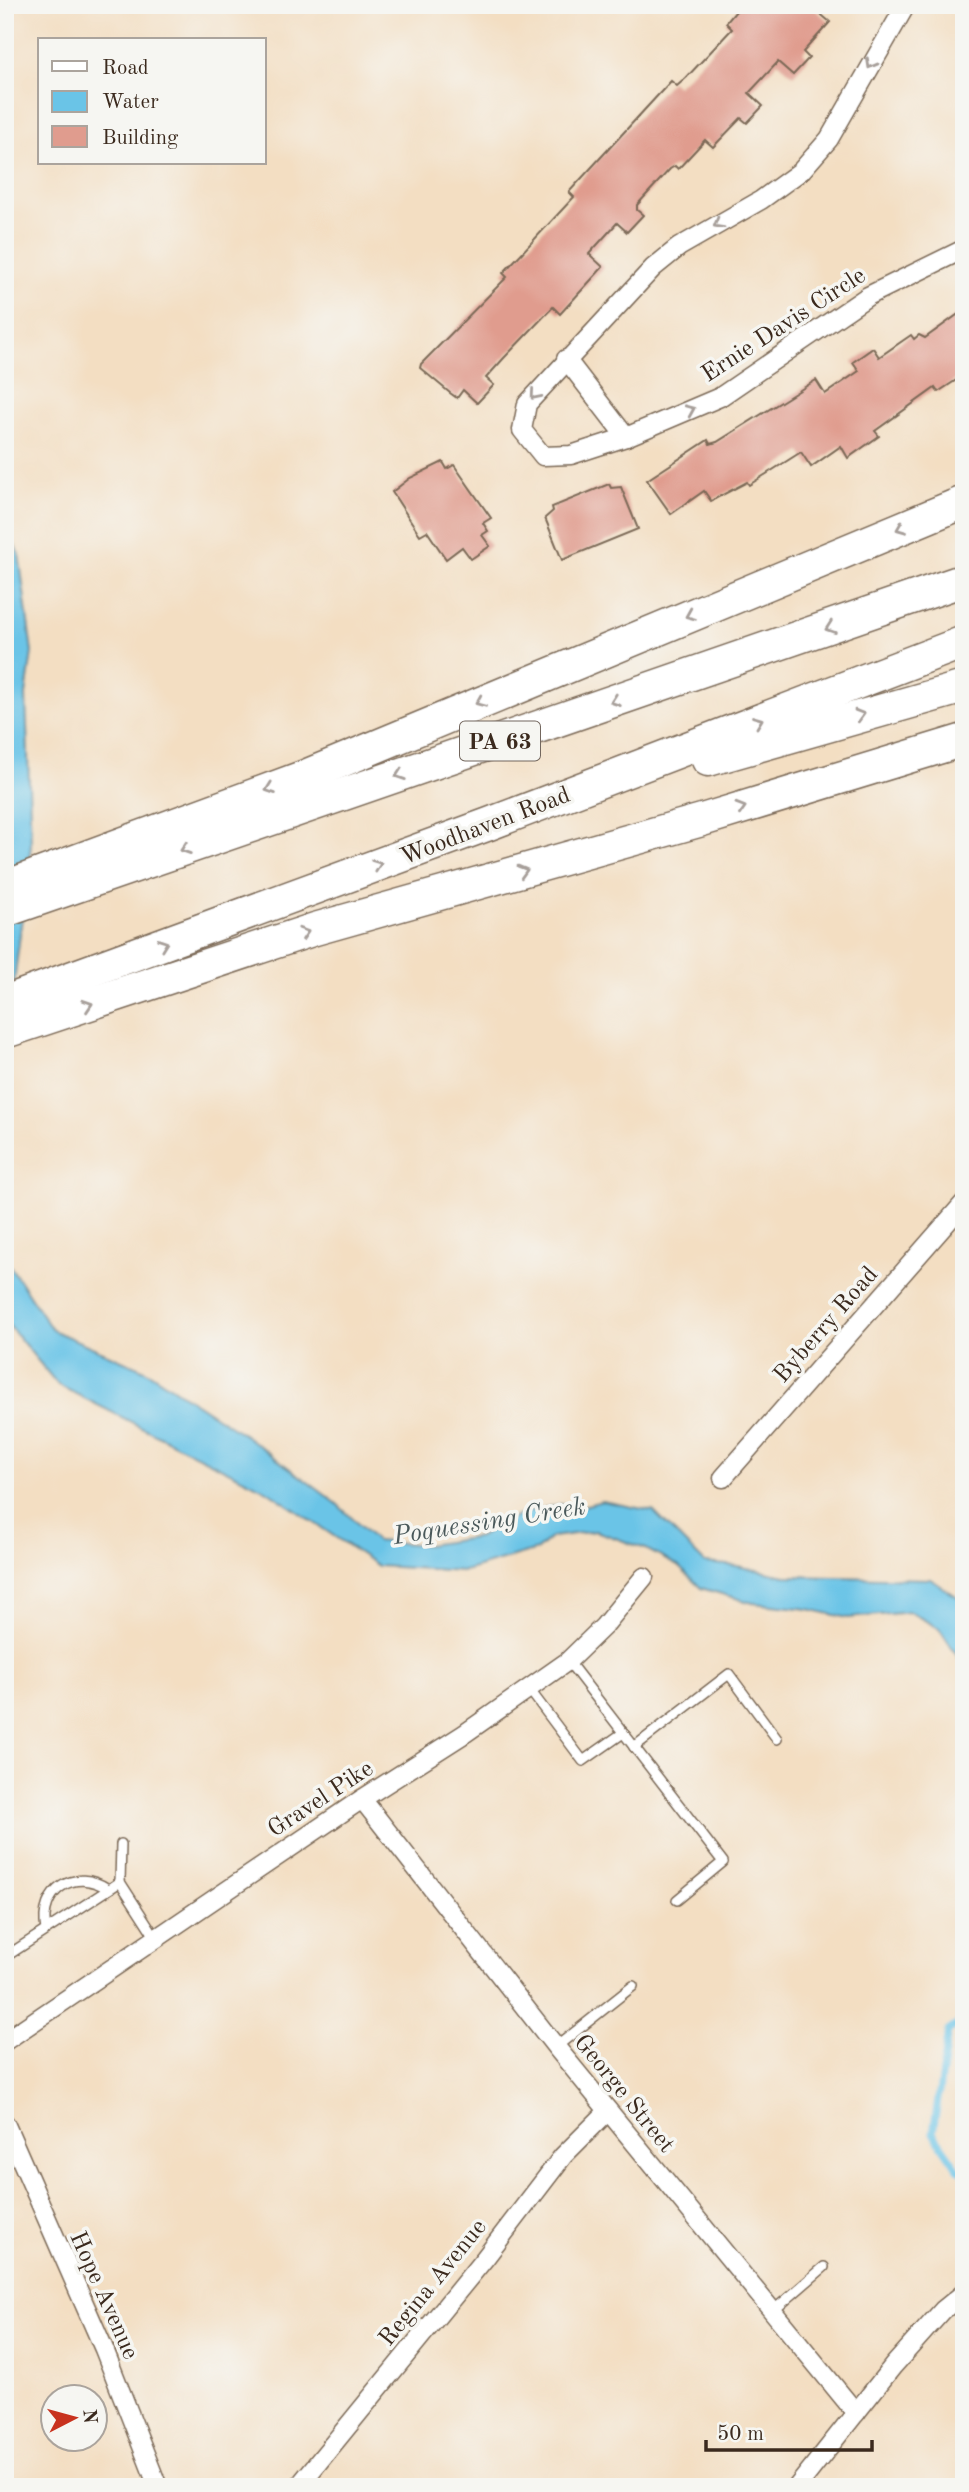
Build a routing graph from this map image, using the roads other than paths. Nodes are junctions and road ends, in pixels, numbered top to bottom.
1 (906, 5) edge
2 (964, 249) edge
3 (566, 359) junction
4 (626, 437) junction
5 (964, 502) edge
6 (964, 569) edge
7 (964, 580) edge
8 (865, 615) junction
9 (964, 642) edge
10 (964, 687) edge
11 (964, 740) edge
12 (489, 824) junction
13 (5, 887) edge
14 (35, 888) junction
15 (5, 911) edge
16 (16, 1014) edge
17 (964, 1203) edge
18 (723, 1478) dead end
19 (644, 1577) dead end
20 (568, 1661) junction
21 (529, 1689) junction
22 (623, 1733) junction
23 (777, 1739) dead end
24 (634, 1747) junction
25 (362, 1799) junction
26 (121, 1844) dead end
27 (120, 1882) junction
28 (108, 1889) junction
29 (677, 1900) dead end
30 (46, 1930) junction
31 (156, 1938) junction
32 (5, 1957) edge
33 (632, 1986) dead end
34 (5, 2041) edge
35 (556, 2048) junction
36 (608, 2111) junction
37 (5, 2123) edge
38 (824, 2267) dead end
39 (964, 2293) edge
40 (773, 2311) junction
41 (856, 2413) junction
42 (158, 2487) edge
43 (299, 2487) edge
44 (797, 2487) edge

1 -> 3 street, Ernie Davis Circle
4 -> 2 street, Ernie Davis Circle
3 - 4 street
3 -> 4 street, Ernie Davis Circle
5 -> 14 highway
6 - 8 highway
7 - 8 highway, PA 63
8 -> 14 highway, PA 63
12 -> 9 highway, Woodhaven Road
12 -> 10 highway
16 -> 11 highway
16 -> 12 highway, Woodhaven Road
13 - 14 highway
14 - 15 highway, PA 63
17 - 18 street, Byberry Road
19 - 20 street, Gravel Pike
20 - 21 street, Gravel Pike
20 - 22 lane
21 - 22 lane
21 - 25 street, Gravel Pike
22 - 24 lane
23 - 24 lane
24 - 29 lane
25 - 31 street, Gravel Pike
25 - 35 street, George Street
26 - 27 lane
27 - 28 lane
27 - 31 lane
28 - 30 lane
28 - 30 lane
30 - 32 lane
31 - 34 street, Gravel Pike
33 - 35 lane
35 - 36 street, George Street
36 - 40 street, George Street
36 - 43 street, Regina Avenue
37 - 42 street, Hope Avenue
38 - 40 lane
39 - 41 street
40 - 41 street, George Street
41 - 44 street

